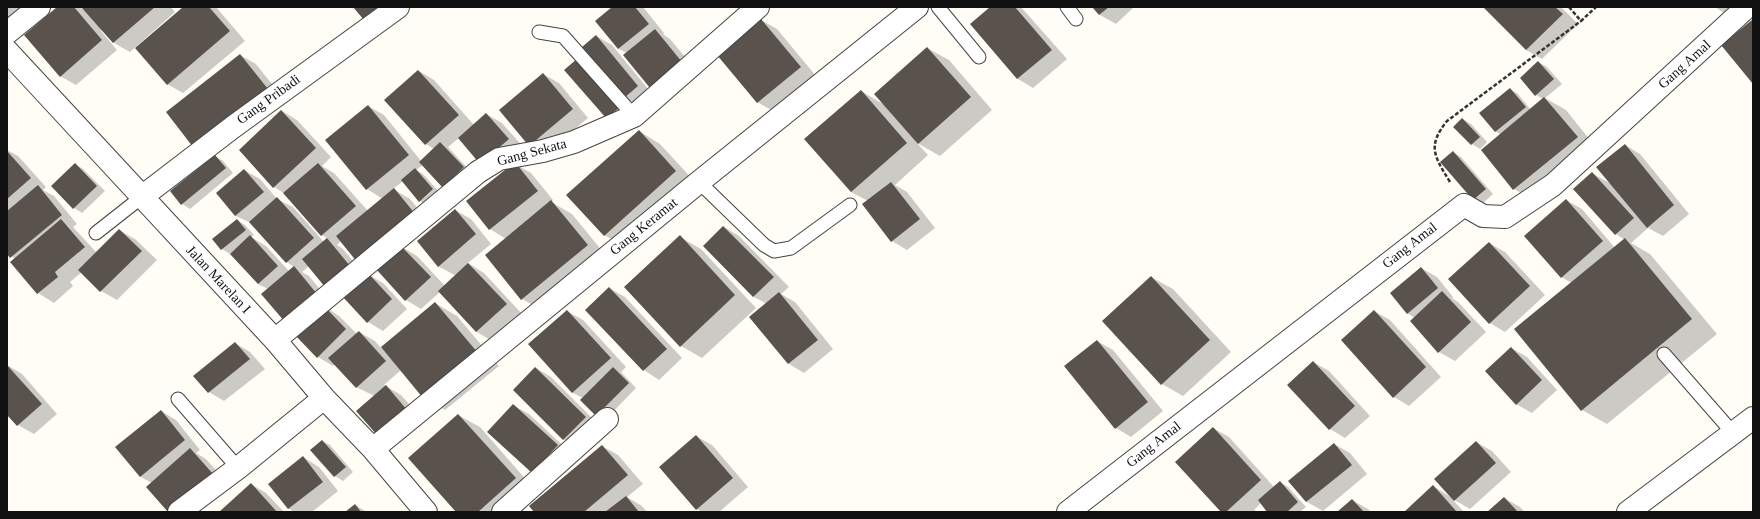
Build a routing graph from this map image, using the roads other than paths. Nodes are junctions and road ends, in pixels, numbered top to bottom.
1 (39, 7) edge
2 (398, 7) edge
3 (758, 7) edge
4 (917, 7) edge
5 (938, 7) edge
6 (1067, 7) edge
7 (1747, 7) edge
8 (1076, 19) dead end
9 (539, 32) dead end
10 (7, 33) edge
11 (7, 51) edge
12 (979, 57) dead end
13 (634, 116) junction
14 (699, 182) junction
15 (143, 196) junction
16 (850, 205) dead end
17 (96, 233) dead end
18 (275, 340) junction
19 (1664, 354) dead end
20 (324, 398) junction
21 (178, 399) dead end
22 (1753, 418) edge
23 (607, 419) dead end
24 (1733, 433) junction
25 (373, 449) junction
26 (238, 468) junction
27 (179, 512) edge
28 (426, 512) edge
29 (502, 512) edge
30 (1068, 512) edge
31 (1628, 512) edge

1 - 10 street
2 - 15 street, Gang Pribadi
3 - 13 street, Gang Sekata
4 - 14 street, Gang Keramat
5 - 12 lane
6 - 8 lane
7 - 30 street, Gang Amal
9 - 13 lane
11 - 15 street, Jalan Marelan I
13 - 18 street, Gang Sekata
14 - 16 lane
14 - 25 street, Gang Keramat
15 - 17 lane
15 - 18 street, Jalan Marelan I
18 - 20 street, Jalan Marelan I
19 - 24 lane
20 - 25 street, Jalan Marelan I
20 - 26 street
21 - 26 lane
22 - 24 street
23 - 29 street
24 - 31 street
25 - 28 street, Jalan Marelan I
26 - 27 street

